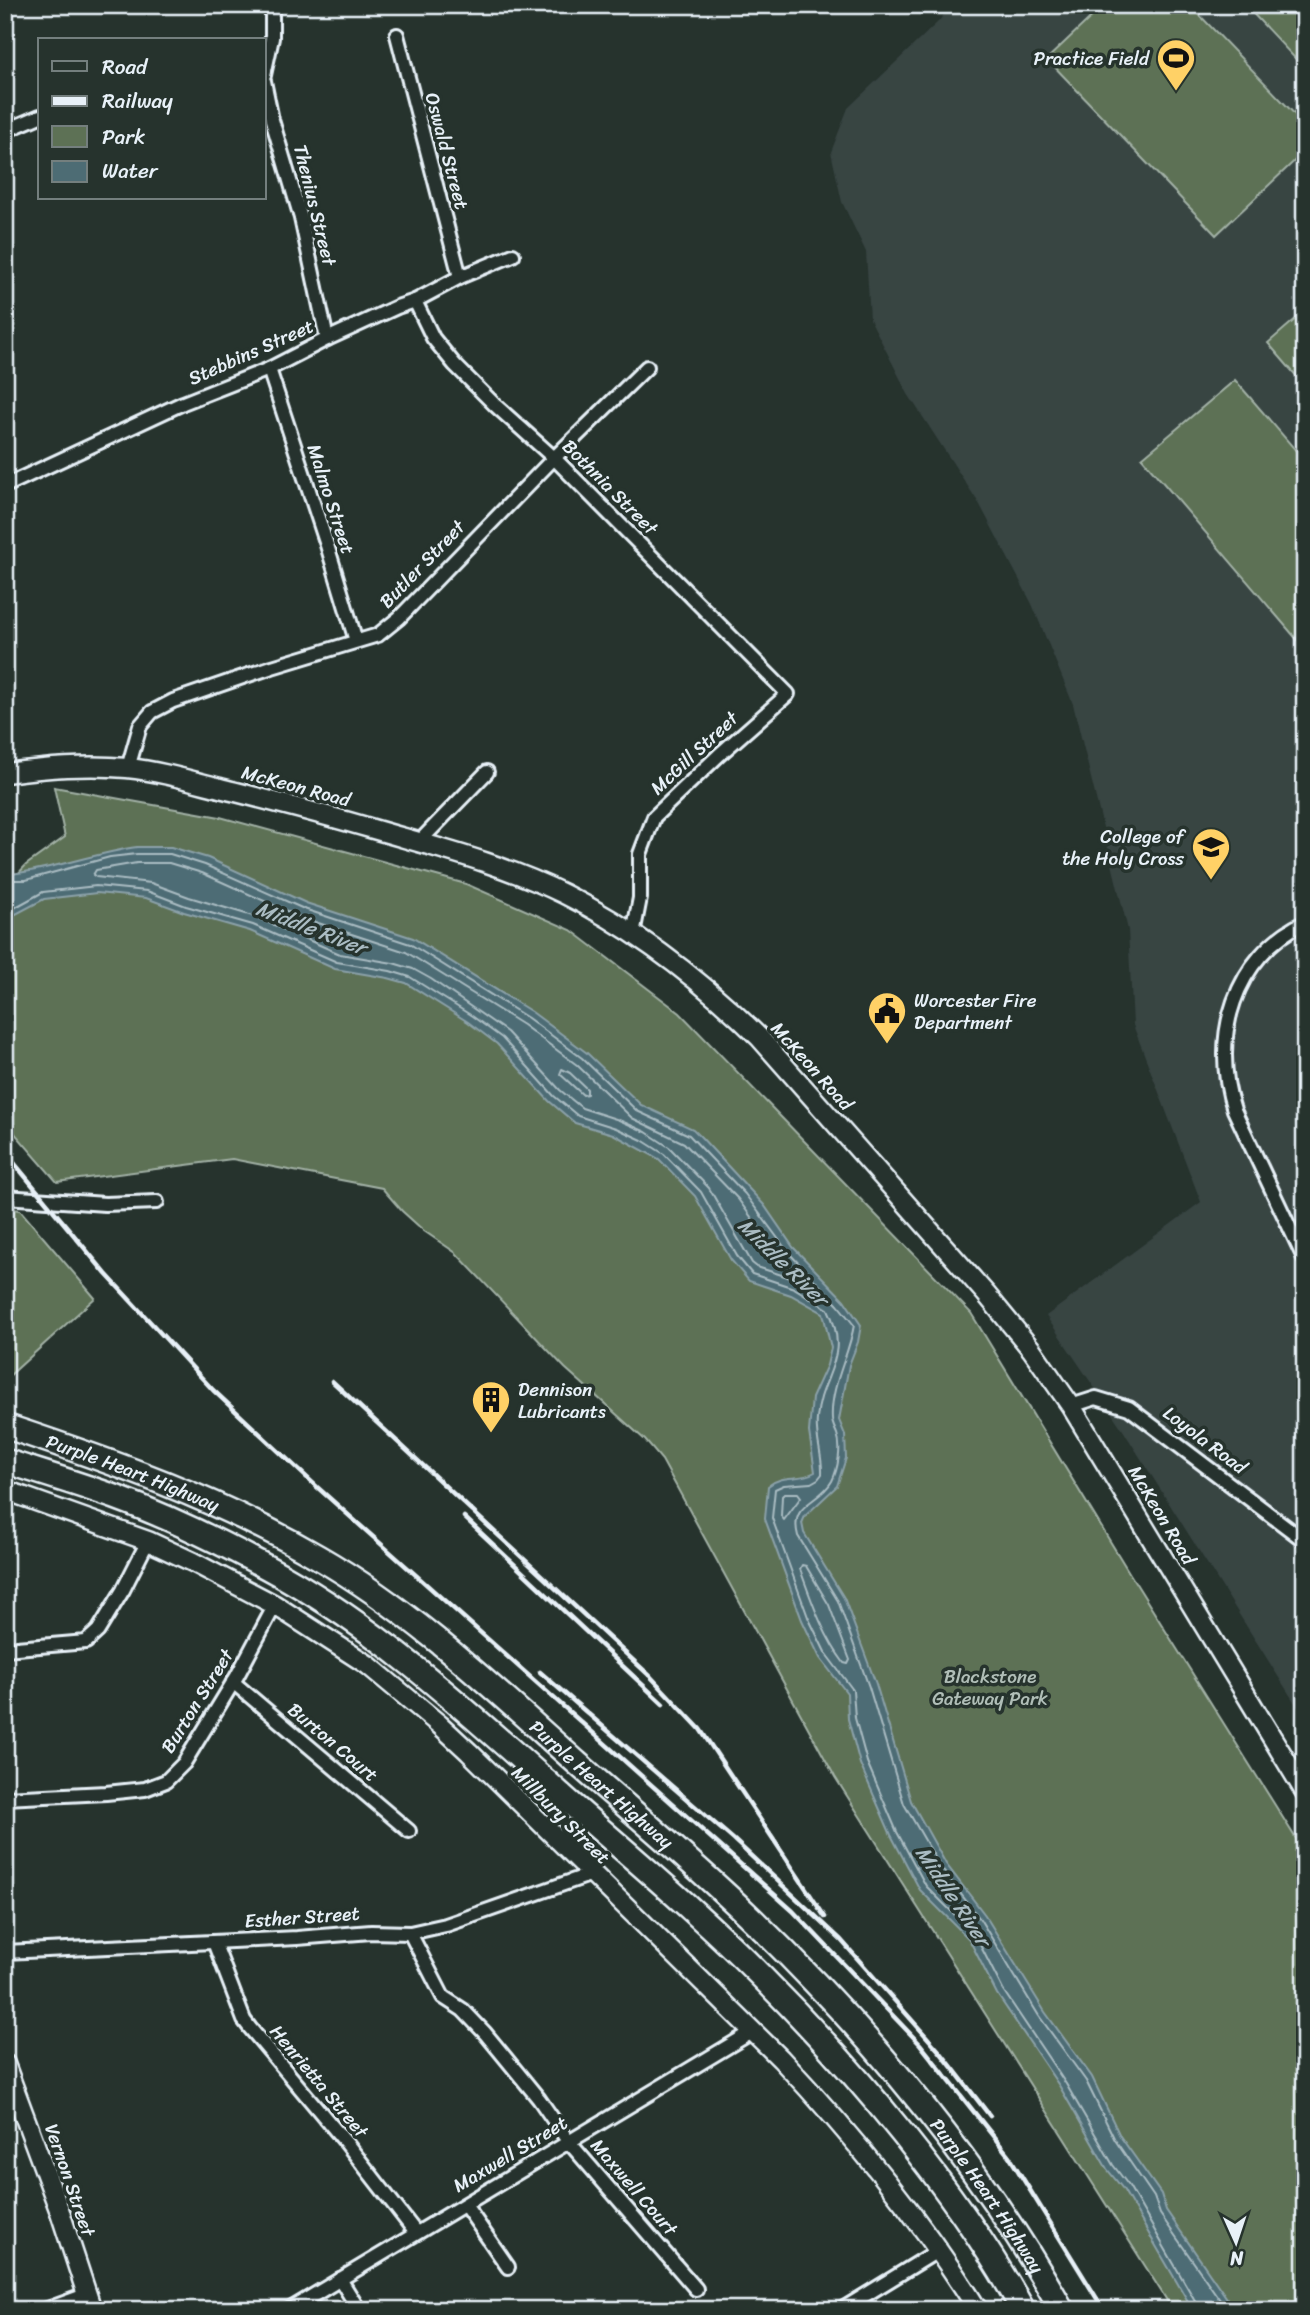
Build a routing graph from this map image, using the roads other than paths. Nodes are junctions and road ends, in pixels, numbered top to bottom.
1 (272, 5) edge
2 (397, 35) dead end
3 (266, 66) edge
4 (266, 91) edge
5 (38, 117) edge
6 (5, 131) edge
7 (513, 255) dead end
8 (460, 277) junction
9 (415, 301) junction
10 (327, 339) junction
11 (647, 367) dead end
12 (269, 369) junction
13 (554, 458) junction
14 (5, 486) edge
15 (356, 642) junction
16 (788, 694) joint
17 (128, 768) junction
18 (487, 772) dead end
19 (5, 773) edge
20 (419, 842) junction
21 (1305, 922) edge
22 (633, 934) junction
23 (5, 1197) edge
24 (158, 1202) dead end
25 (1305, 1260) edge
26 (1071, 1406) junction
27 (5, 1418) edge
28 (5, 1426) edge
29 (86, 1453) junction
30 (5, 1461) edge
31 (5, 1490) edge
32 (148, 1541) junction
33 (1305, 1541) edge
34 (275, 1605) junction
35 (5, 1648) edge
36 (233, 1682) junction
37 (1305, 1792) edge
38 (5, 1797) edge
39 (409, 1831) dead end
40 (592, 1874) junction
41 (410, 1933) junction
42 (214, 1942) junction
43 (5, 1952) edge
44 (752, 2032) junction
45 (5, 2064) edge
46 (13, 2102) edge
47 (568, 2141) junction
48 (465, 2205) junction
49 (416, 2233) junction
50 (939, 2250) junction
51 (508, 2267) dead end
52 (341, 2279) junction
53 (696, 2289) dead end
54 (89, 2302) edge
55 (45, 2310) edge
56 (289, 2310) edge
57 (359, 2310) edge
58 (841, 2310) edge
59 (978, 2310) edge
60 (1023, 2310) edge
61 (1062, 2310) edge

1 - 3 street
2 - 8 street, Oswald Street
4 - 10 street, Thenius Street
5 - 6 street
7 - 8 street, Stebbins Street
8 - 9 street, Stebbins Street
9 - 10 street, Stebbins Street
9 - 13 street, Bothnia Street
10 - 12 street, Stebbins Street
11 - 13 street, Butler Street
12 - 14 street, Stebbins Street
12 - 15 street, Malmo Street
13 - 15 street, Butler Street
13 - 16 street, Bothnia Street
15 - 17 street, Butler Street
16 - 22 street, McGill Street
17 - 19 main road, McKeon Road
17 - 20 main road, McKeon Road
18 - 20 street
20 - 22 main road, McKeon Road
21 - 25 street
22 - 26 main road, McKeon Road
23 - 24 street
26 - 33 street, Loyola Road
26 - 37 main road, McKeon Road
27 - 29 highway
28 - 29 highway, Purple Heart Highway
29 - 61 highway, Purple Heart Highway
30 - 60 highway, Purple Heart Highway
31 - 32 main road, Millbury Street
32 - 34 main road, Millbury Street
32 - 35 street
34 - 36 street, Burton Street
34 - 40 main road, Millbury Street
36 - 38 street, Burton Street
36 - 39 street, Burton Court
40 - 41 street, Esther Street
40 - 44 main road, Millbury Street
41 - 42 street, Esther Street
41 - 47 street, Maxwell Court
42 - 43 street, Esther Street
42 - 49 street, Henrietta Street
44 - 47 street, Maxwell Street
44 - 50 main road, Millbury Street
45 - 46 main road, Vernon Street
46 - 54 main road, Vernon Street
47 - 48 street, Maxwell Street
47 - 53 street, Maxwell Court
48 - 49 street, Maxwell Street
48 - 51 street
49 - 52 street, Maxwell Street
50 - 58 street
50 - 59 main road, Millbury Street
52 - 56 street, Maxwell Street
52 - 57 street
54 - 55 street

